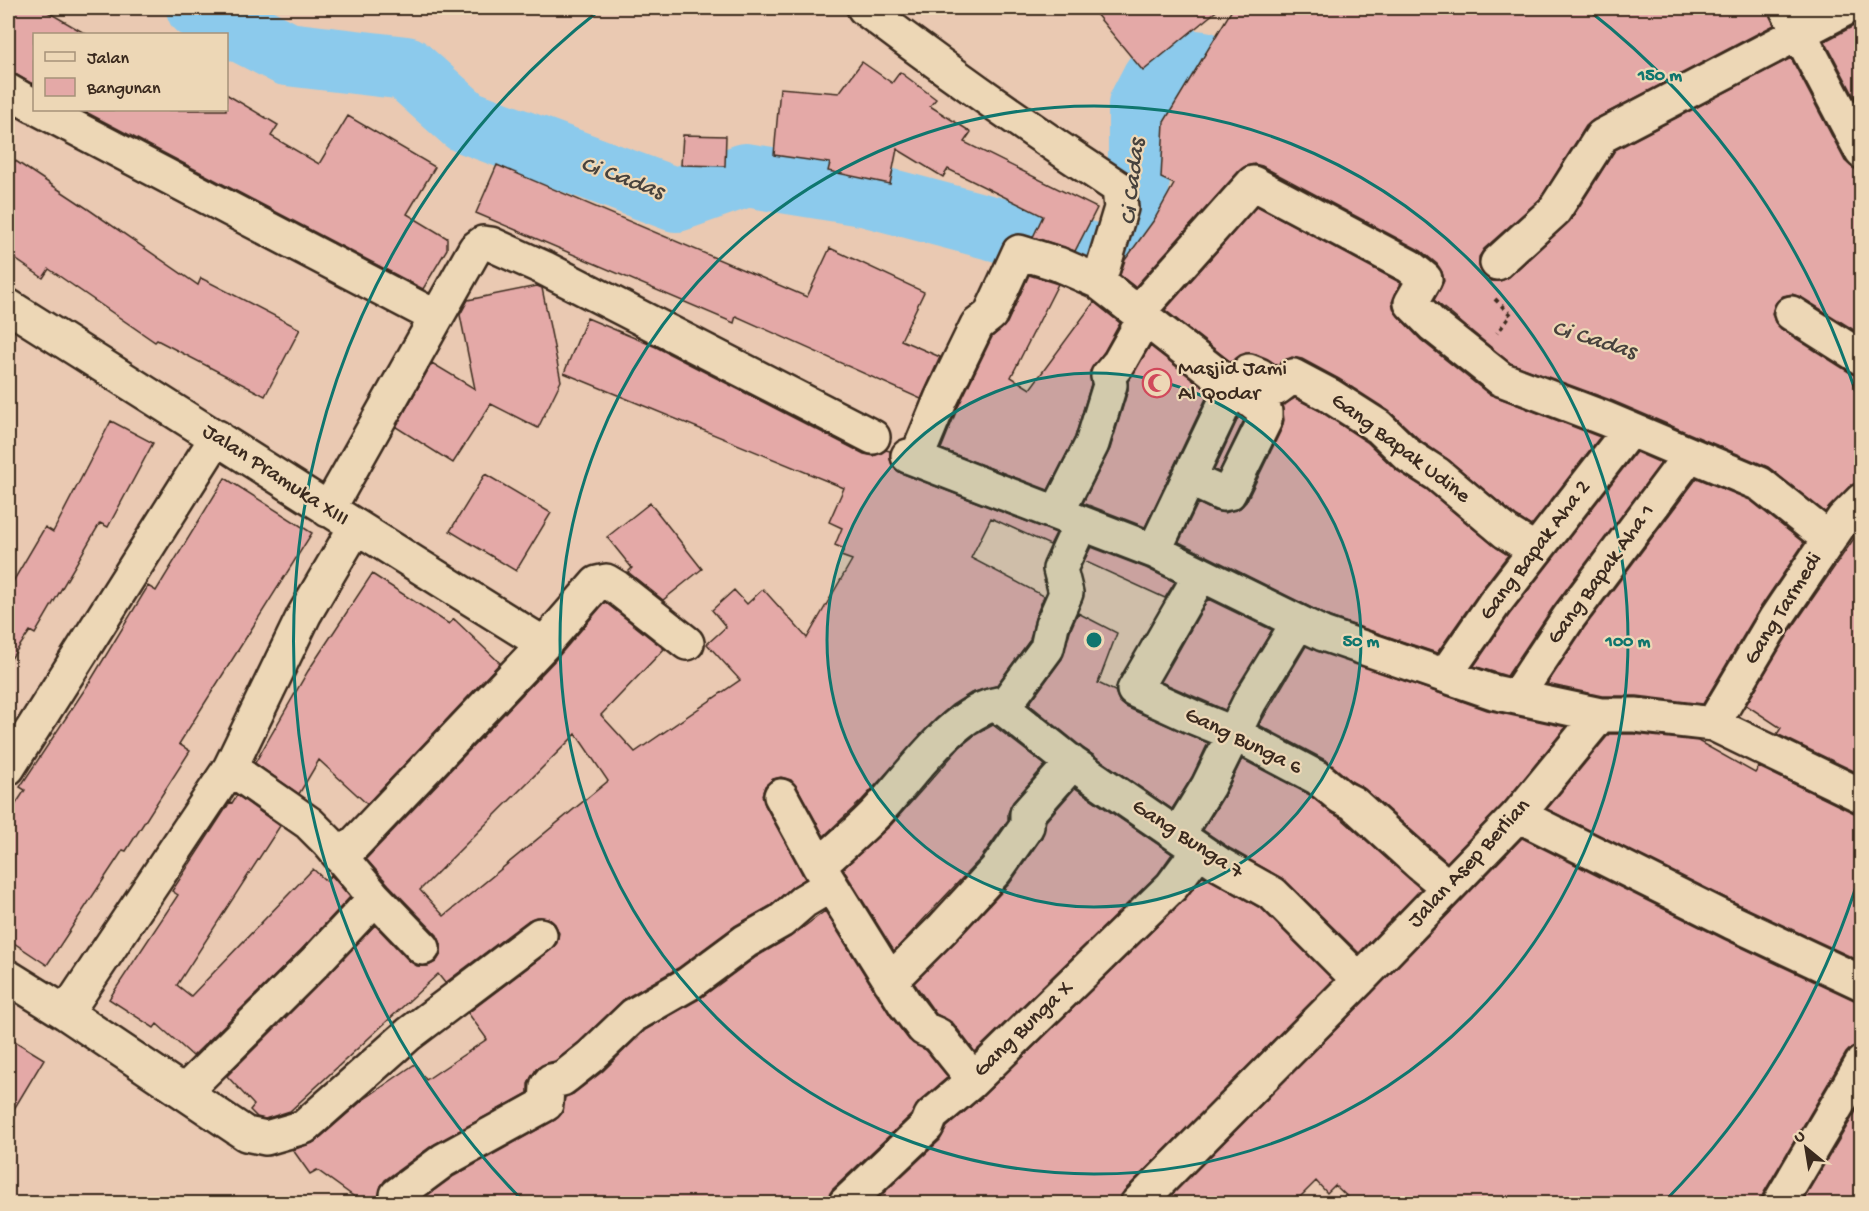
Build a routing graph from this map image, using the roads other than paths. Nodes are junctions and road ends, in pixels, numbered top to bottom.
1 (864, 8) edge
2 (1847, 8) edge
3 (1792, 20) edge
4 (8, 91) edge
5 (33, 105) edge
6 (43, 111) edge
7 (1862, 152) edge
8 (1497, 263) dead end
9 (1103, 265) junction
10 (8, 306) edge
11 (1791, 313) dead end
12 (1141, 314) junction
13 (436, 317) junction
14 (1862, 358) edge
15 (1233, 388) junction
16 (1630, 429) junction
17 (873, 437) dead end
18 (217, 438) junction
19 (1690, 455) junction
20 (1189, 479) junction
21 (1862, 500) edge
22 (328, 510) junction
23 (1069, 518) junction
24 (355, 528) junction
25 (1829, 539) junction
26 (1535, 550) junction
27 (1154, 551) junction
28 (1201, 574) junction
29 (1298, 623) junction
30 (687, 643) dead end
31 (544, 644) junction
32 (1445, 675) junction
33 (1516, 697) junction
34 (1004, 710) junction
35 (1600, 715) junction
36 (1713, 724) junction
37 (1235, 734) junction
38 (1072, 763) junction
39 (8, 768) edge
40 (230, 768) junction
41 (781, 796) dead end
42 (1862, 796) edge
43 (1518, 815) junction
44 (1188, 843) junction
45 (341, 858) junction
46 (825, 875) junction
47 (1448, 887) junction
48 (375, 898) junction
49 (540, 935) dead end
50 (423, 948) dead end
51 (8, 977) edge
52 (1359, 980) junction
53 (890, 981) junction
54 (1862, 983) edge
55 (66, 1013) junction
56 (1862, 1064) edge
57 (973, 1079) junction
58 (184, 1092) junction
59 (396, 1203) edge
60 (845, 1203) edge
61 (1137, 1203) edge
62 (1779, 1203) edge

1 - 9 street
2 - 3 street
3 - 7 street
3 - 8 street
4 - 5 street
6 - 13 street
9 - 12 street
9 - 23 street
10 - 18 street, Jalan Pramuka XIII
11 - 14 street
12 - 15 street
12 - 16 street
12 - 23 street
13 - 17 street
13 - 22 street
15 - 20 street
15 - 20 street
15 - 26 street, Gang Bapak Udine
16 - 19 street
16 - 26 street, Gang Bapak Aha 2
18 - 22 street, Jalan Pramuka XIII
18 - 39 street
19 - 25 street
19 - 33 street, Gang Bapak Aha 1
20 - 27 street
21 - 25 street, Gang Tarmedi
22 - 24 street, Jalan Pramuka XIII
23 - 27 street
23 - 34 street
24 - 31 street, Jalan Pramuka XIII
24 - 40 street
25 - 36 street, Gang Tarmedi
26 - 32 street, Gang Bapak Aha 2
27 - 28 street
28 - 29 street
28 - 37 street, Gang Bunga 6
29 - 32 street
29 - 37 street, Gang Bunga X
30 - 31 street
31 - 45 street
32 - 33 street
33 - 35 street
34 - 38 street, Gang Bunga 7
34 - 46 street
35 - 36 street
35 - 43 street, Jalan Asep Berlian
36 - 42 street
37 - 44 street, Gang Bunga X
37 - 47 street, Gang Bunga 6
38 - 44 street, Gang Bunga 7
38 - 53 street
40 - 45 street
40 - 55 street
41 - 46 street
43 - 47 street, Jalan Asep Berlian
43 - 54 street
44 - 52 street, Gang Bunga 7
44 - 57 street, Gang Bunga X
45 - 48 street
46 - 53 street
46 - 59 street
47 - 52 street, Jalan Asep Berlian
48 - 50 street
48 - 58 street
49 - 58 street
51 - 55 street
52 - 61 street, Jalan Asep Berlian
53 - 57 street
55 - 58 street
56 - 62 street
57 - 60 street, Gang Bunga X

